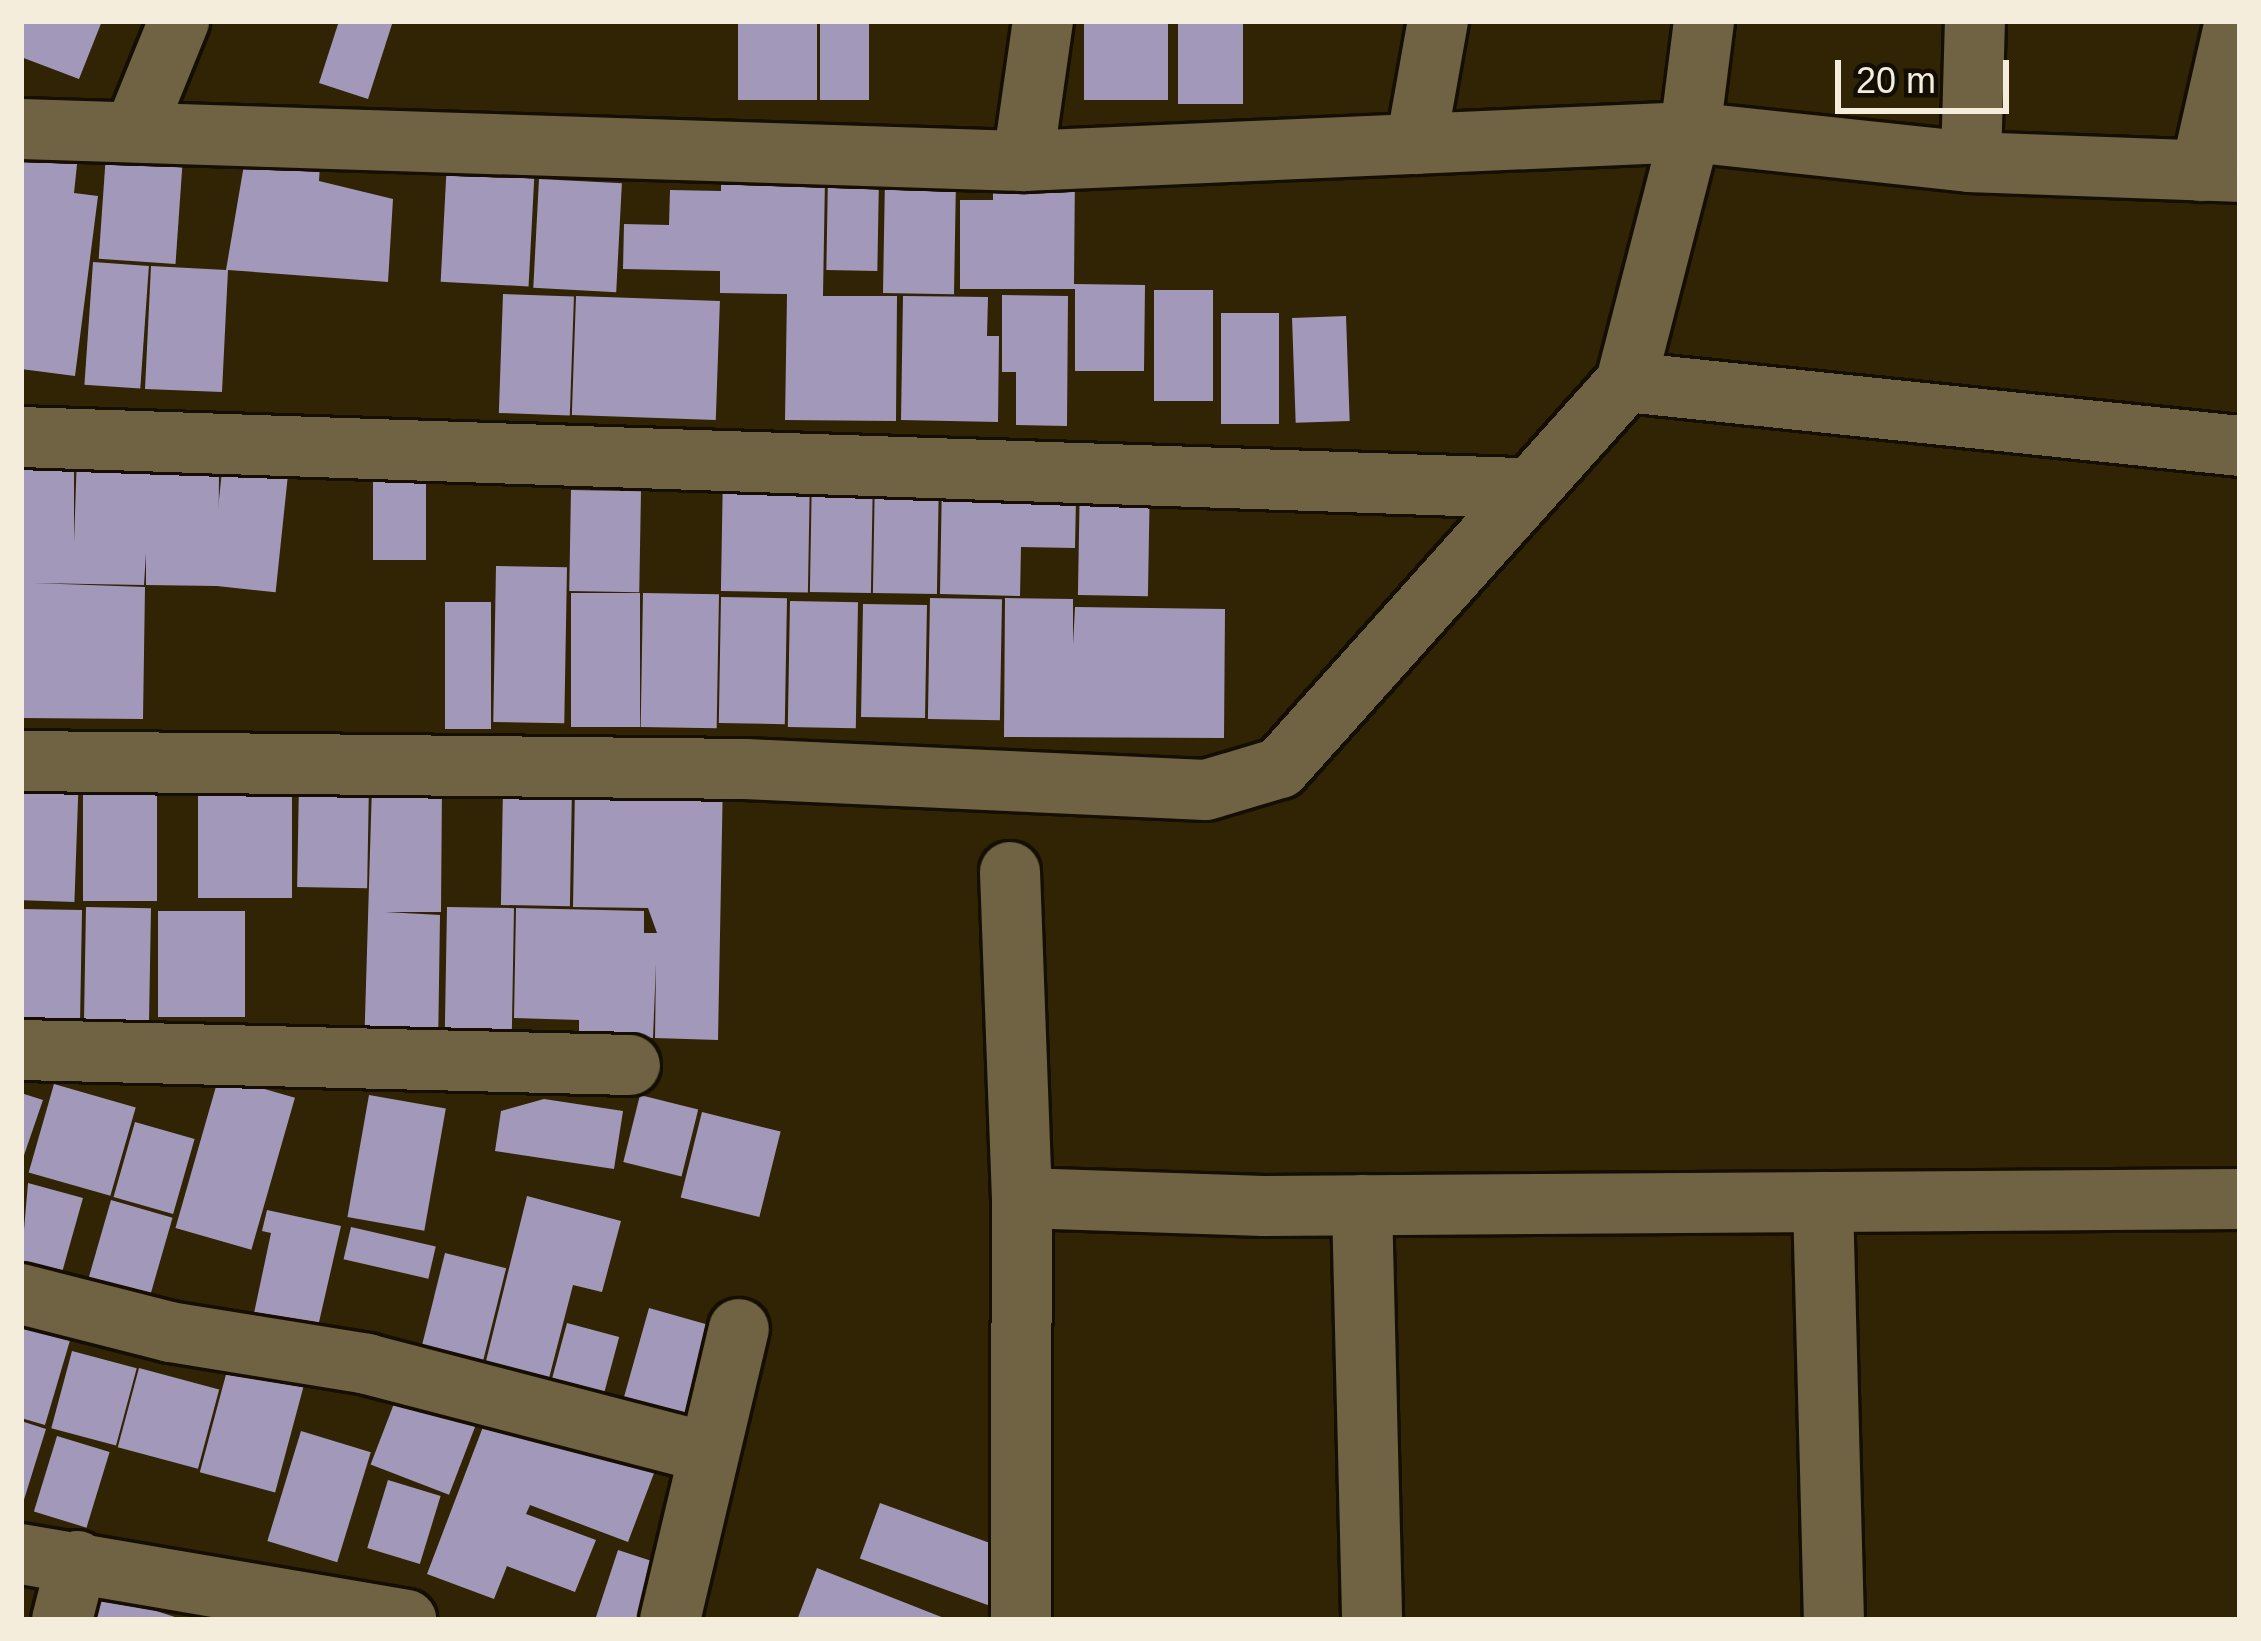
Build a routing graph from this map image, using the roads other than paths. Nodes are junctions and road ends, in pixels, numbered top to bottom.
1 (179, 21) edge
2 (1043, 21) edge
3 (1438, 21) edge
4 (1704, 21) edge
5 (1975, 21) edge
6 (2235, 21) edge
7 (21, 129) edge
8 (134, 133) junction
9 (1690, 133) junction
10 (1416, 144) junction
11 (1023, 160) junction
12 (1971, 162) junction
13 (2221, 172) edge
14 (1626, 382) junction
15 (21, 437) edge
16 (2240, 446) edge
17 (1521, 488) junction
18 (21, 760) edge
19 (1010, 872) dead end
20 (21, 1050) edge
21 (630, 1064) dead end
22 (1022, 1198) junction
23 (2240, 1199) edge
24 (1823, 1202) junction
25 (1362, 1205) junction
26 (21, 1294) edge
27 (739, 1329) dead end
28 (709, 1454) junction
29 (49, 1558) edge
30 (62, 1620) edge
31 (406, 1620) edge
32 (670, 1620) edge
33 (1021, 1620) edge
34 (1372, 1620) edge
35 (1834, 1620) edge

1 - 8 street
2 - 11 street
3 - 10 street
4 - 9 street
5 - 12 street
6 - 13 street
7 - 8 street
8 - 11 street
9 - 10 street
9 - 12 street
9 - 14 street
10 - 11 street
12 - 13 street
14 - 16 street
14 - 17 street
15 - 17 street
17 - 18 street
19 - 22 street
20 - 21 street
22 - 25 street
22 - 33 street
23 - 24 street
24 - 25 street
24 - 35 street
25 - 34 street
26 - 28 street
27 - 28 street
28 - 32 street
29 - 30 street
29 - 31 street

